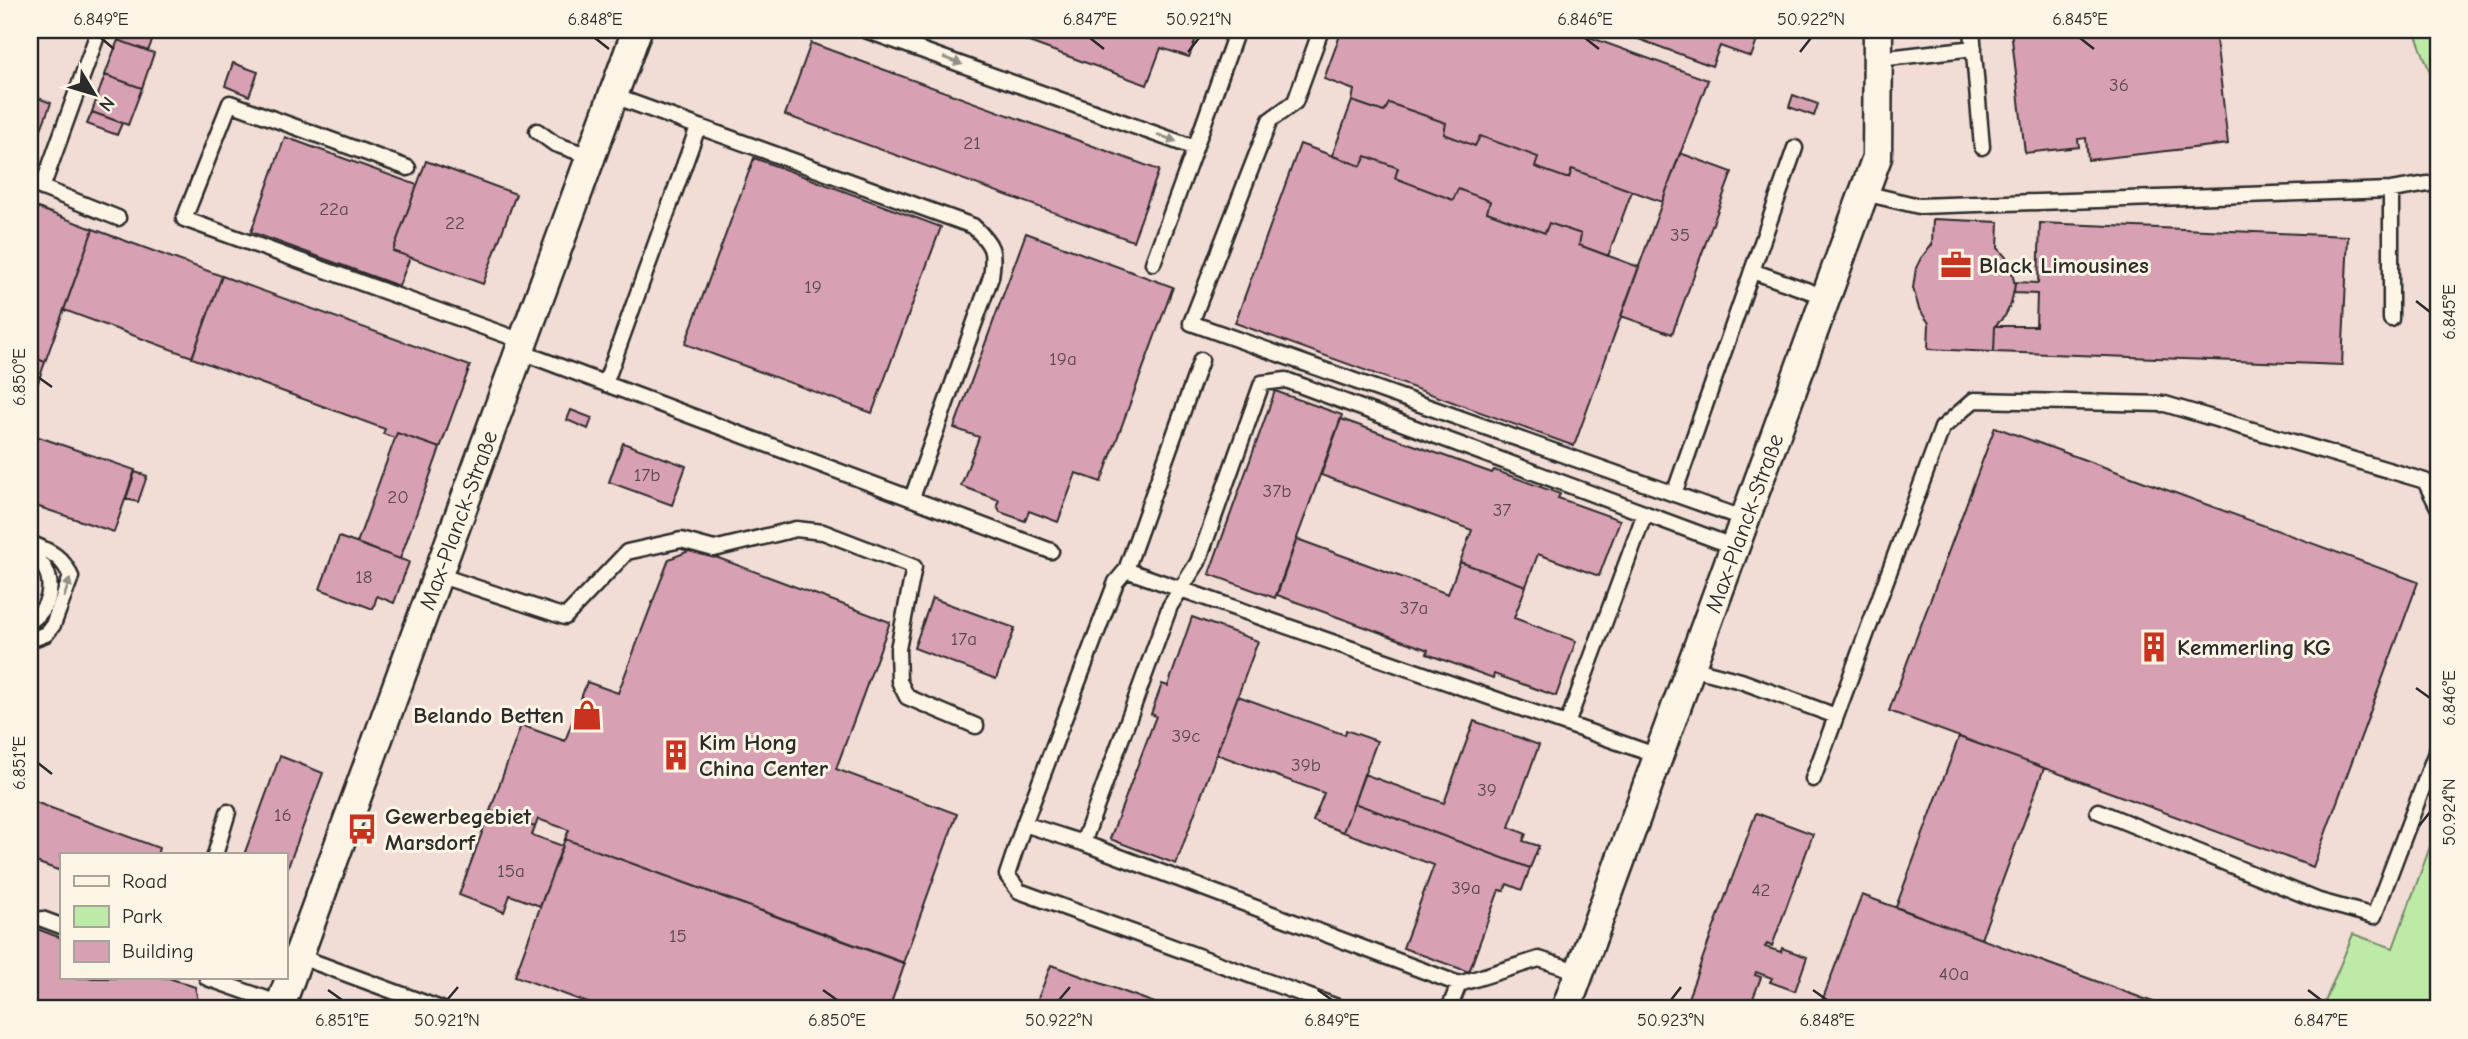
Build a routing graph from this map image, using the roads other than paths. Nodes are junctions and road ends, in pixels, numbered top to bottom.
1 (99, 30) edge
2 (637, 30) edge
3 (865, 30) edge
4 (1237, 30) edge
5 (1321, 30) edge
6 (1878, 30) edge
7 (1972, 30) edge
8 (1974, 48) junction
9 (1879, 59) junction
10 (614, 96) junction
11 (698, 127) junction
12 (537, 131) dead end
13 (1982, 147) dead end
14 (1195, 148) junction
15 (1795, 148) dead end
16 (592, 157) junction
17 (408, 168) dead end
18 (2428, 184) dead end
19 (36, 186) edge
20 (2391, 190) junction
21 (1864, 193) junction
22 (118, 218) dead end
23 (1153, 263) dead end
24 (1752, 271) junction
25 (1826, 297) junction
26 (2391, 319) dead end
27 (523, 347) junction
28 (1201, 360) dead end
29 (605, 384) junction
30 (1674, 494) junction
31 (912, 498) junction
32 (2438, 507) edge
33 (1645, 513) junction
34 (1745, 519) junction
35 (30, 543) edge
36 (1735, 547) junction
37 (1051, 551) dead end
38 (30, 556) edge
39 (1126, 570) junction
40 (438, 575) junction
41 (1181, 589) junction
42 (30, 621) edge
43 (30, 640) edge
44 (1691, 668) junction
45 (1836, 716) junction
46 (1567, 724) junction
47 (976, 726) dead end
48 (2438, 747) edge
49 (1658, 756) junction
50 (1813, 779) dead end
51 (2098, 811) dead end
52 (228, 812) dead end
53 (1024, 824) junction
54 (1083, 843) junction
55 (216, 853) edge
56 (42, 919) dead end
57 (60, 926) edge
58 (299, 945) junction
59 (1580, 972) junction
60 (209, 979) edge
61 (1459, 984) junction
62 (280, 1007) edge
63 (441, 1009) edge
64 (1343, 1009) edge
65 (1449, 1009) edge
66 (1566, 1009) edge

1 - 19 lane
2 - 10 street, Max-Planck-Straße
3 -> 14 lane
4 - 14 lane
5 - 30 lane
6 - 9 street, Max-Planck-Straße
7 - 8 lane
8 - 9 lane
8 - 13 lane
9 - 21 street, Max-Planck-Straße
10 - 11 lane
10 - 16 street, Max-Planck-Straße
11 - 29 lane
11 - 31 lane
12 - 16 lane
14 - 23 lane
15 - 24 lane
16 - 27 street, Max-Planck-Straße
17 - 27 lane
18 - 20 lane
19 - 22 lane
20 - 21 lane
20 - 26 lane
21 - 25 street, Max-Planck-Straße
24 - 25 lane
24 - 30 lane
25 - 34 street, Max-Planck-Straße
27 - 29 lane
27 - 40 street, Max-Planck-Straße
28 - 39 lane
29 - 31 lane
30 - 34 lane
31 - 37 lane
32 - 45 lane
33 - 36 lane
33 - 41 lane
33 - 46 lane
34 - 36 street, Max-Planck-Straße
43 -> 35 lane
36 - 44 street, Max-Planck-Straße
38 - 42 lane
39 - 41 lane
39 - 53 lane
40 - 47 lane
40 - 58 street, Max-Planck-Straße
41 - 46 lane
41 - 54 lane
44 - 45 lane
44 - 49 street, Max-Planck-Straße
45 - 50 lane
46 - 49 lane
48 - 51 lane
49 - 59 street, Max-Planck-Straße
52 - 55 lane
53 - 54 lane
53 - 64 lane
54 - 61 lane
56 - 57 lane
58 - 62 street, Max-Planck-Straße
58 - 63 lane
59 - 61 lane
59 - 66 street, Max-Planck-Straße
60 - 62 lane
61 - 65 lane

